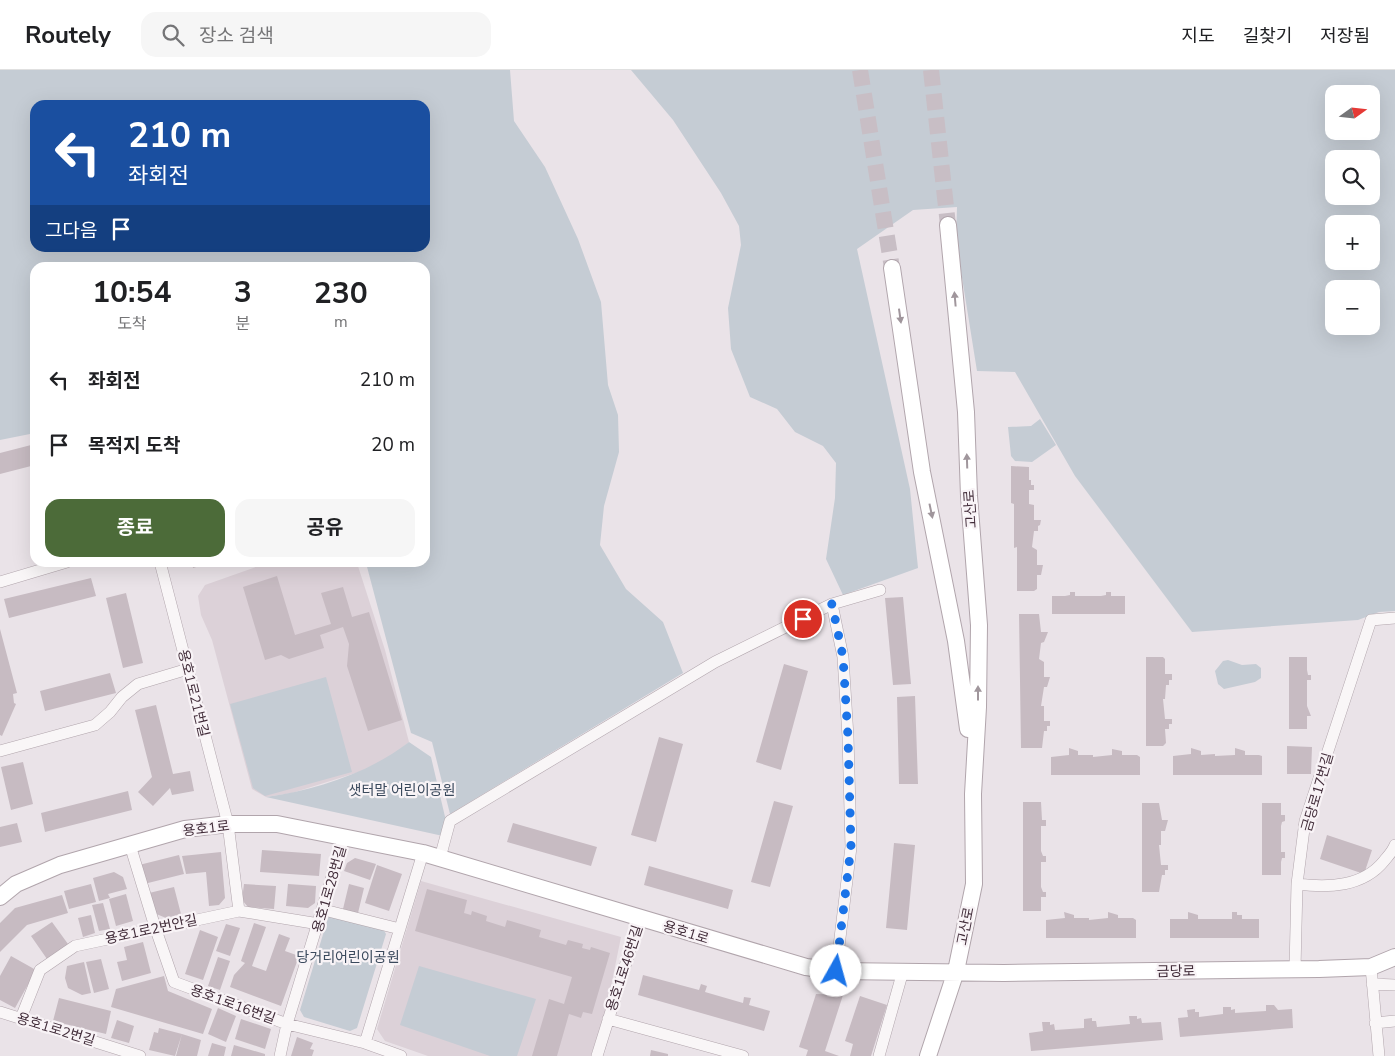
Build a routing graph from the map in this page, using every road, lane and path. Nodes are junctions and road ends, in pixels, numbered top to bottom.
1 (948, 225) tunnel mouth
2 (892, 268) tunnel mouth
3 (50, 567) edge
4 (161, 567) edge
5 (0, 582) edge
6 (880, 590) dead end
7 (832, 604) junction
8 (1395, 618) edge
9 (188, 669) junction
10 (0, 751) edge
11 (973, 794) junction
12 (228, 824) junction
13 (344, 837) junction
14 (130, 845) junction
15 (1395, 845) edge
16 (423, 853) junction
17 (440, 858) junction
18 (1297, 884) junction
19 (0, 897) edge
20 (324, 910) junction
21 (239, 911) junction
22 (640, 918) junction
23 (319, 924) junction
24 (155, 927) junction
25 (400, 928) junction
26 (1395, 957) edge
27 (1371, 967) junction
28 (1295, 969) junction
29 (836, 971) junction
30 (904, 971) junction
31 (956, 971) junction
32 (1372, 984) junction
33 (1395, 985) edge
34 (0, 1012) edge
35 (21, 1018) junction
36 (608, 1019) junction
37 (1395, 1021) edge
38 (1375, 1023) junction
39 (287, 1024) junction
40 (365, 1043) junction
41 (725, 1053) edge
42 (929, 1055) edge
43 (140, 1056) edge
44 (280, 1056) edge
45 (400, 1056) edge
46 (597, 1056) edge
47 (743, 1056) edge
48 (879, 1056) edge
49 (1378, 1056) edge

11 -> 1 street, 고산로
2 -> 11 street, 고산로
3 - 5 street
4 - 9 street, 용호1로21번길
6 - 7 street
7 - 17 street
7 - 29 street
8 - 18 street, 금당로17번길
9 - 10 street
9 - 12 street, 용호1로21번길
11 - 31 street, 고산로
12 - 13 street, 용호1로
12 - 14 street, 용호1로
12 - 21 street, 용호1로21번길
13 - 16 street, 용호1로
13 - 20 street, 용호1로28번길
14 - 19 street, 용호1로
14 - 24 street, 용호1로16번길
15 - 18 street
16 - 17 street, 용호1로
16 - 25 street
17 - 22 street, 용호1로
18 - 28 street, 금당로17번길
20 - 23 street, 용호1로28번길
20 - 25 street
21 - 23 street, 용호1로2번안길
21 - 24 street, 용호1로2번안길
22 - 29 street, 용호1로
22 - 36 street, 용호1로46번길
23 - 39 street, 용호1로28번길
24 - 35 street, 용호1로2번안길
24 - 39 street, 용호1로16번길
25 - 40 street
26 - 27 street, 금당로
27 - 28 street, 금당로
27 - 32 street
28 - 31 street, 금당로
29 - 30 street, 용호1로
30 - 31 street, 용호1로
30 - 48 street
31 - 42 street, 고산로
32 - 33 street
32 - 38 street
34 - 35 street, 용호1로2번길
35 - 43 street, 용호1로2번길
36 - 41 street, 용호1로46번길
36 - 46 street, 용호1로46번길
37 - 38 street
38 - 49 street
39 - 40 street, 용호1로16번길
39 - 44 street, 용호1로28번길
40 - 45 street, 용호1로16번길
41 - 47 street, 용호1로46번길

